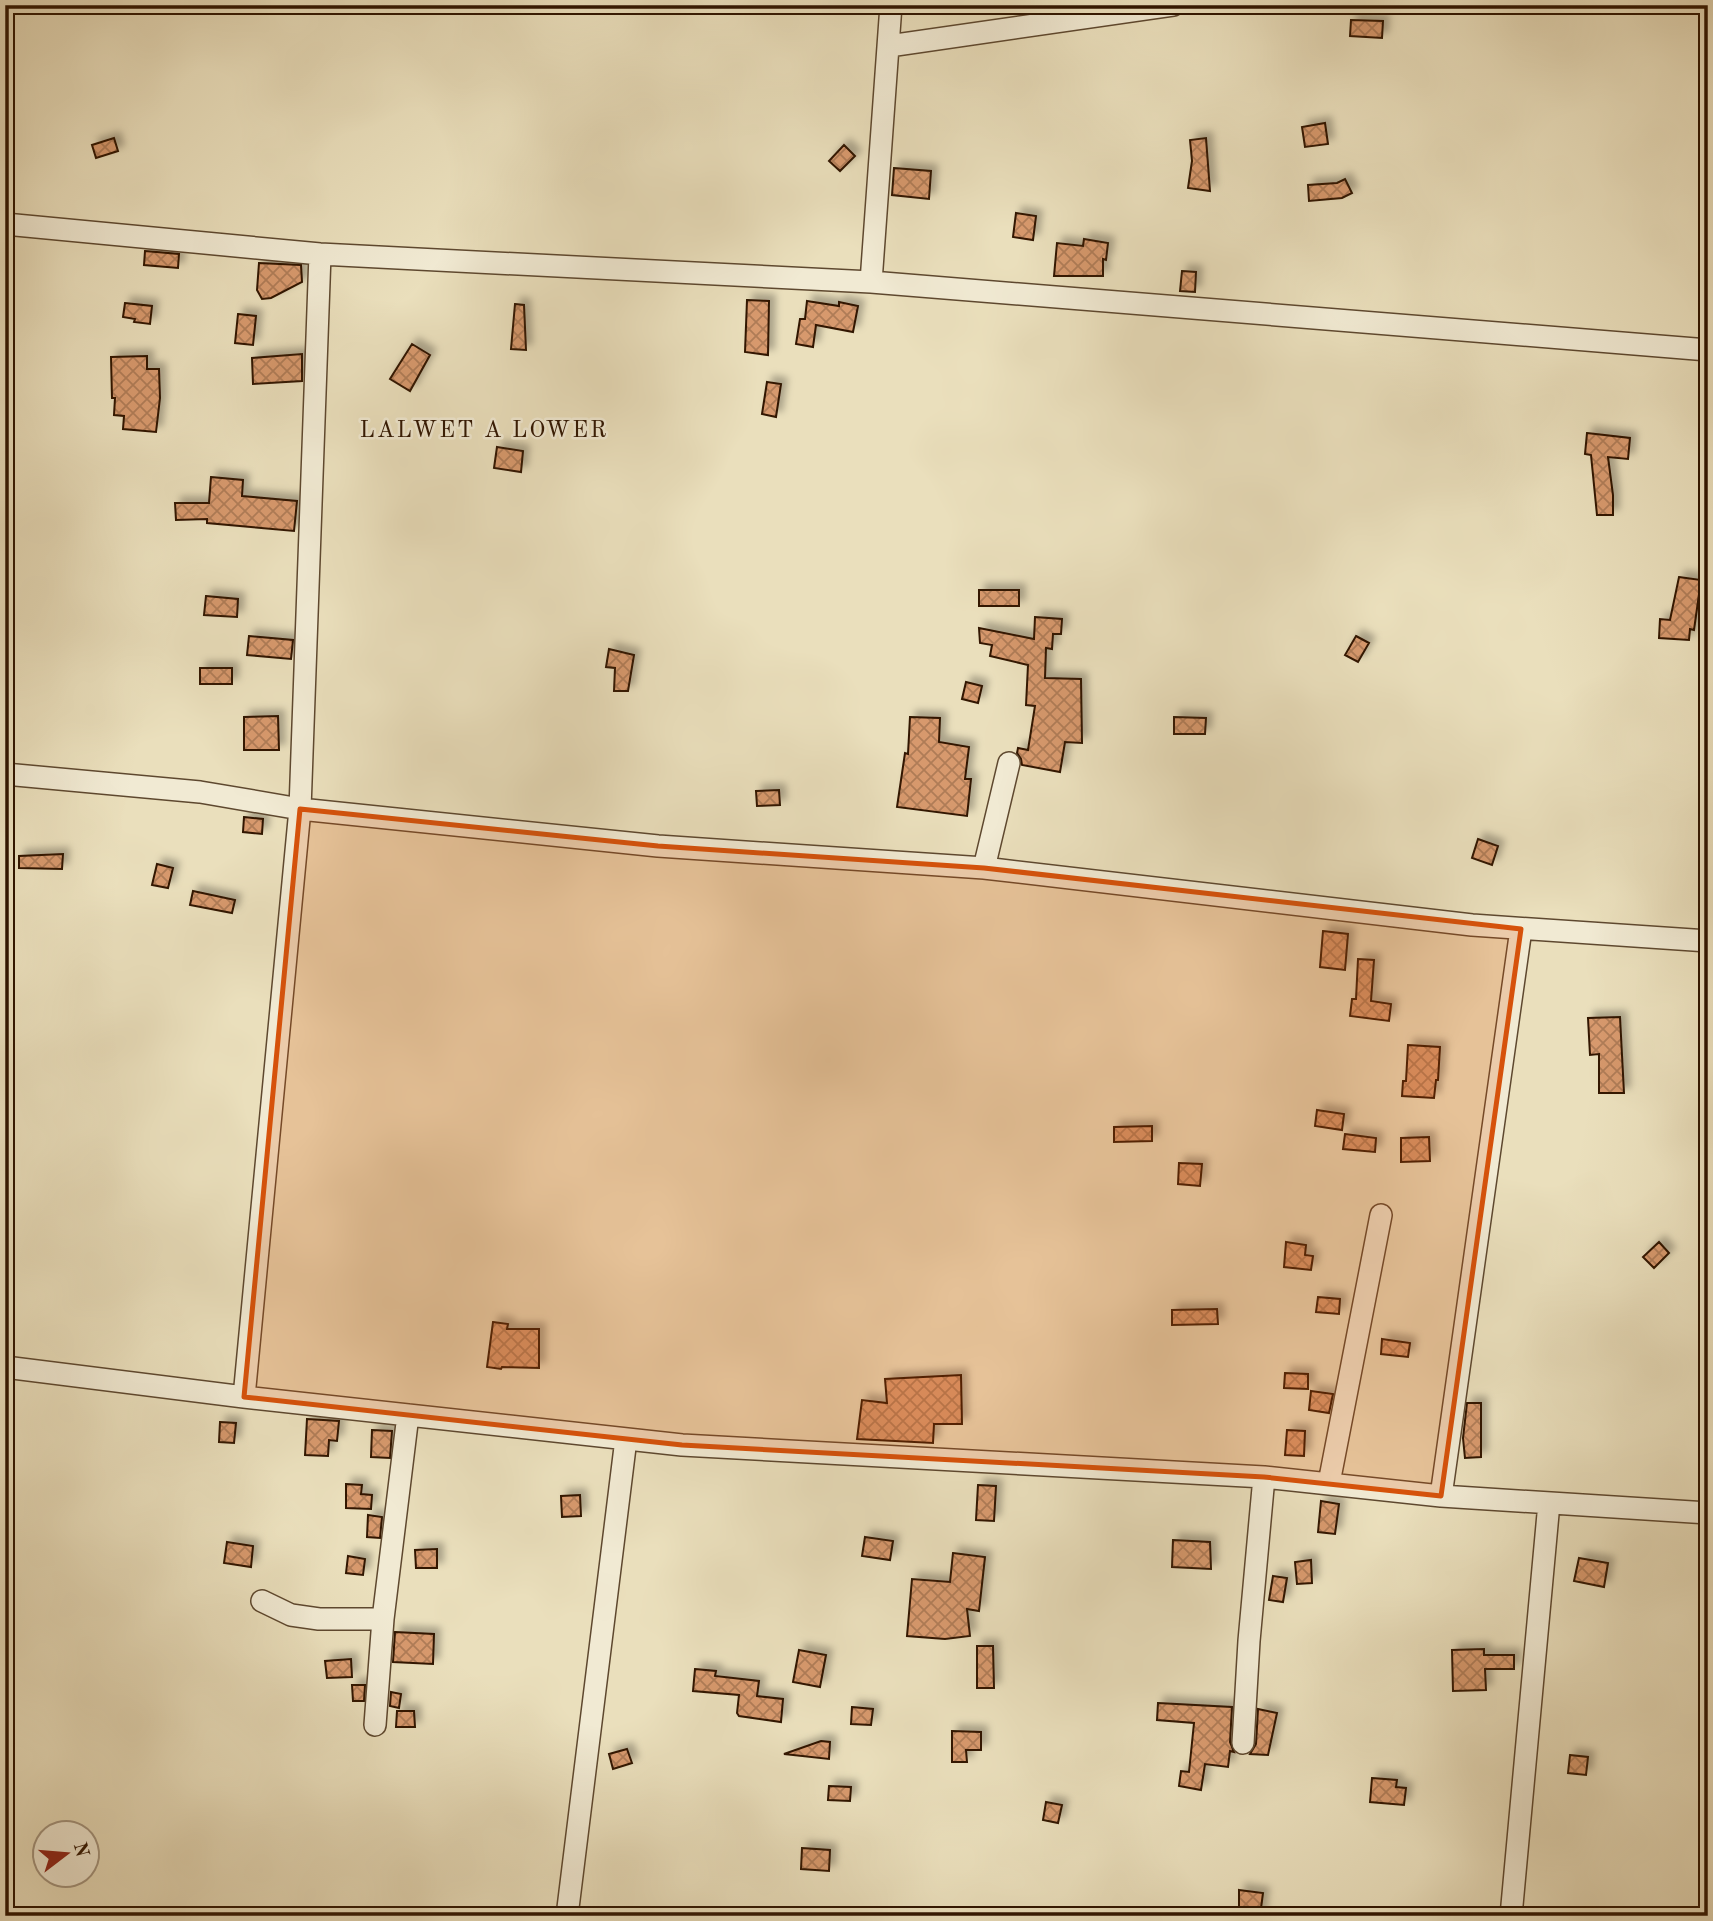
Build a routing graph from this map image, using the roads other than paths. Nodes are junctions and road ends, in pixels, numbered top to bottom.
1 (891, 5) edge
2 (1173, 5) edge
3 (889, 46) junction
4 (5, 224) edge
5 (320, 254) junction
6 (871, 282) junction
7 (1708, 349) edge
8 (1009, 763) dead end
9 (5, 774) edge
10 (300, 809) junction
11 (984, 868) junction
12 (1521, 929) junction
13 (1708, 941) edge
14 (1381, 1215) dead end
15 (5, 1367) edge
16 (244, 1397) junction
17 (408, 1415) junction
18 (625, 1439) junction
19 (1265, 1477) junction
20 (1329, 1483) junction
21 (1441, 1496) junction
22 (1549, 1503) junction
23 (1708, 1513) edge
24 (262, 1601) dead end
25 (383, 1619) junction
26 (375, 1725) dead end
27 (1243, 1743) dead end
28 (567, 1916) edge
29 (1511, 1916) edge

1 - 3 street
2 - 3 street
3 - 6 street
4 - 5 street
5 - 6 street
5 - 10 street
6 - 7 street
8 - 11 street
9 - 10 street
10 - 11 street
10 - 16 street
11 - 12 street
12 - 13 street
12 - 21 street
14 - 20 street
15 - 16 street
16 - 17 street
17 - 18 street
17 - 25 street
18 - 19 street
18 - 28 street
19 - 20 street
19 - 27 street
20 - 21 street
21 - 22 street
22 - 23 street
22 - 29 street
24 - 25 street
25 - 26 street

